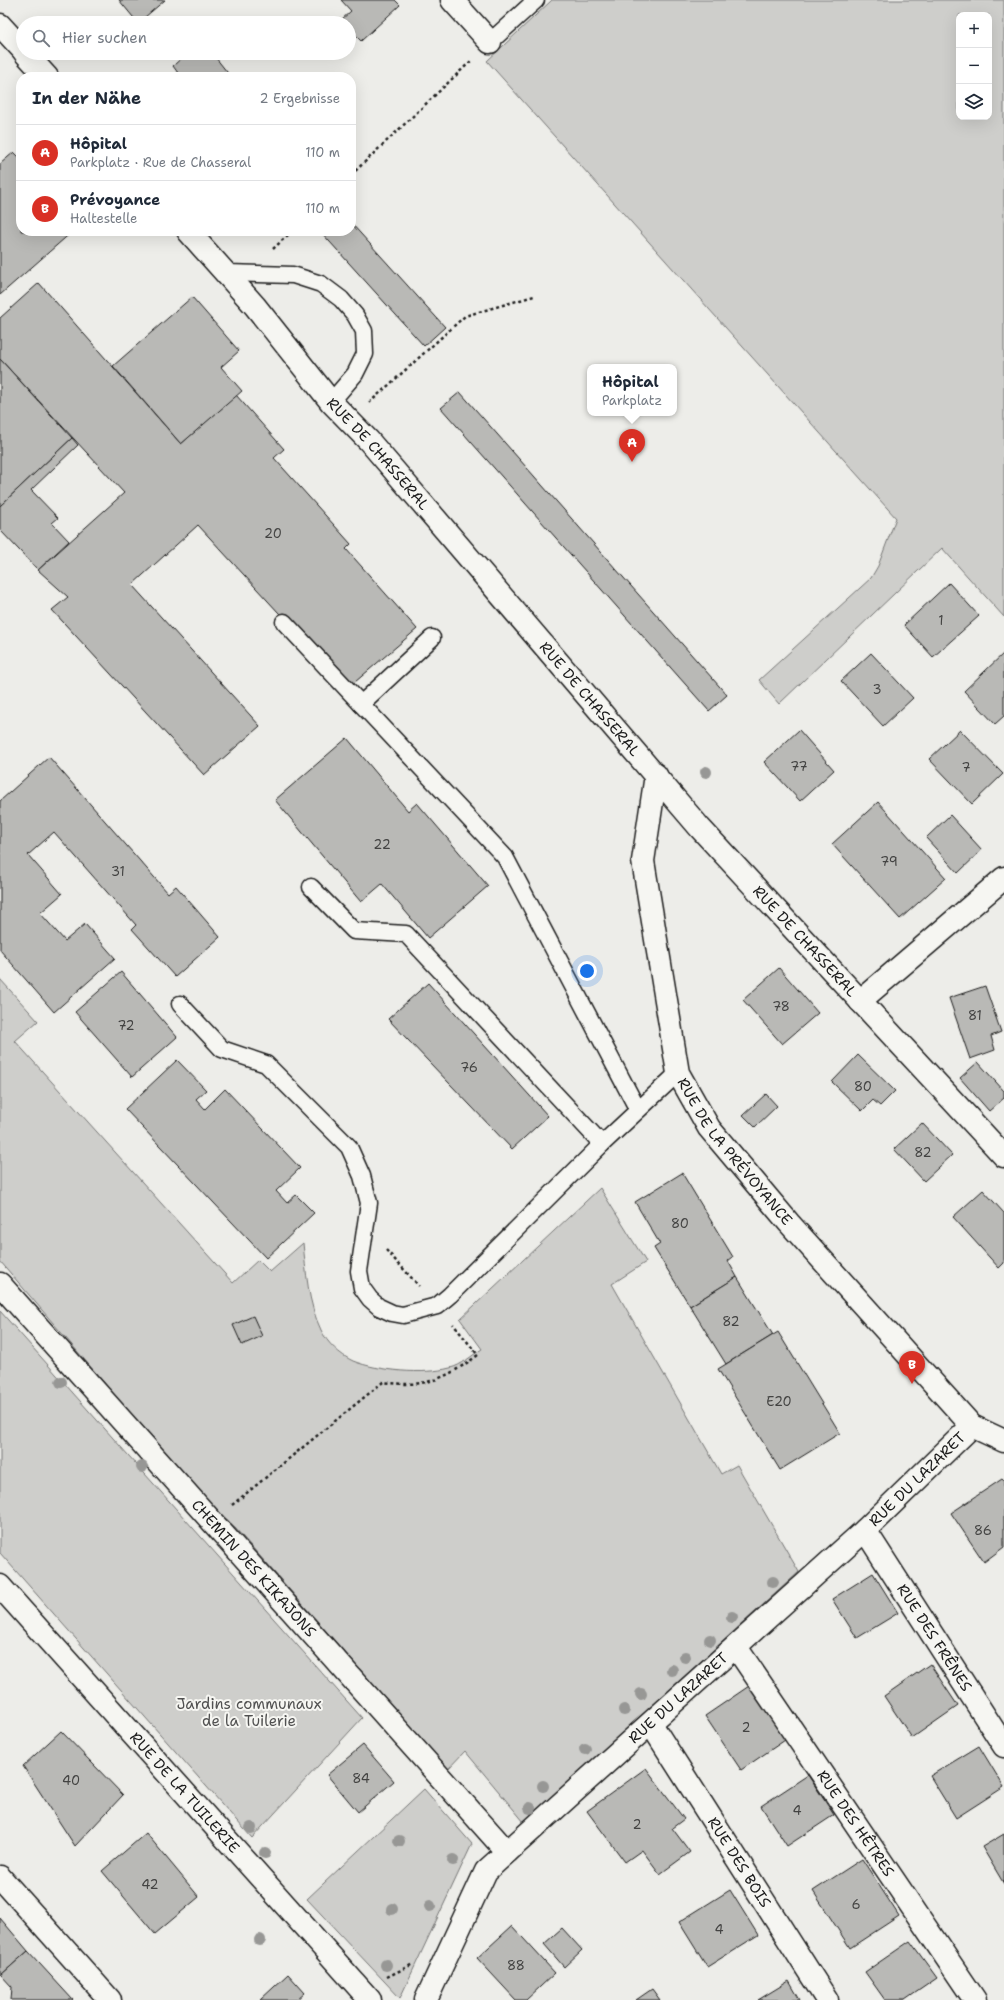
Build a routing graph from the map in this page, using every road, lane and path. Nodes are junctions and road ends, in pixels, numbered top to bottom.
1 (452, 0) edge
2 (536, 0) edge
3 (0, 25) edge
4 (16, 42) edge
5 (490, 42) junction
6 (31, 60) edge
7 (42, 72) edge
8 (356, 170) edge
9 (193, 236) edge
10 (287, 236) edge
11 (272, 251) dead end
12 (227, 273) junction
13 (534, 296) dead end
14 (331, 402) junction
15 (365, 406) dead end
16 (284, 622) dead end
17 (432, 638) dead end
18 (361, 704) junction
19 (656, 775) junction
20 (1004, 878) edge
21 (311, 887) dead end
22 (860, 1000) junction
23 (180, 1004) dead end
24 (678, 1073) junction
25 (638, 1110) junction
26 (602, 1144) junction
27 (1004, 1156) edge
28 (365, 1227) junction
29 (0, 1284) edge
30 (437, 1306) junction
31 (972, 1426) junction
32 (1004, 1441) edge
33 (212, 1522) junction
34 (864, 1530) junction
35 (0, 1586) edge
36 (736, 1647) junction
37 (651, 1724) junction
38 (1004, 1746) edge
39 (507, 1852) junction
40 (0, 1877) edge
41 (417, 1962) dead end
42 (384, 1978) dead end
43 (110, 2000) edge
44 (370, 2000) edge
45 (426, 2000) edge
46 (827, 2000) edge
47 (975, 2000) edge

1 - 5 street
2 - 5 lane
3 - 4 street
5 - 8 path
6 - 7 street
9 - 12 street, RUE DE CHASSERAL
10 - 11 path
12 - 14 street, RUE DE CHASSERAL
12 - 14 lane
13 - 15 path
14 - 19 street, RUE DE CHASSERAL
16 - 18 lane
17 - 18 lane
18 - 25 lane
19 - 22 street, RUE DE CHASSERAL
19 - 24 street, RUE DE LA PRÉVOYANCE
20 - 22 street
21 - 26 lane
22 - 27 street, RUE DE CHASSERAL
23 - 28 lane
24 - 25 lane
24 - 31 street, RUE DE LA PRÉVOYANCE
25 - 26 lane
26 - 30 lane
28 - 30 path
28 - 30 lane
29 - 33 street, CHEMIN DES KIKAJONS
30 - 33 path
31 - 32 street, RUE DE LA PRÉVOYANCE
31 - 34 street, RUE DU LAZARET
33 - 39 street, CHEMIN DES KIKAJONS
34 - 36 street, RUE DU LAZARET
34 - 38 street, RUE DES FRÊNES
35 - 44 street, RUE DE LA TUILERIE
36 - 37 street, RUE DU LAZARET
36 - 47 street, RUE DES HÊTRES
37 - 39 street, RUE DU LAZARET
37 - 46 street, RUE DES BOIS
39 - 45 street, RUE DU LAZARET
40 - 43 street
41 - 42 path

